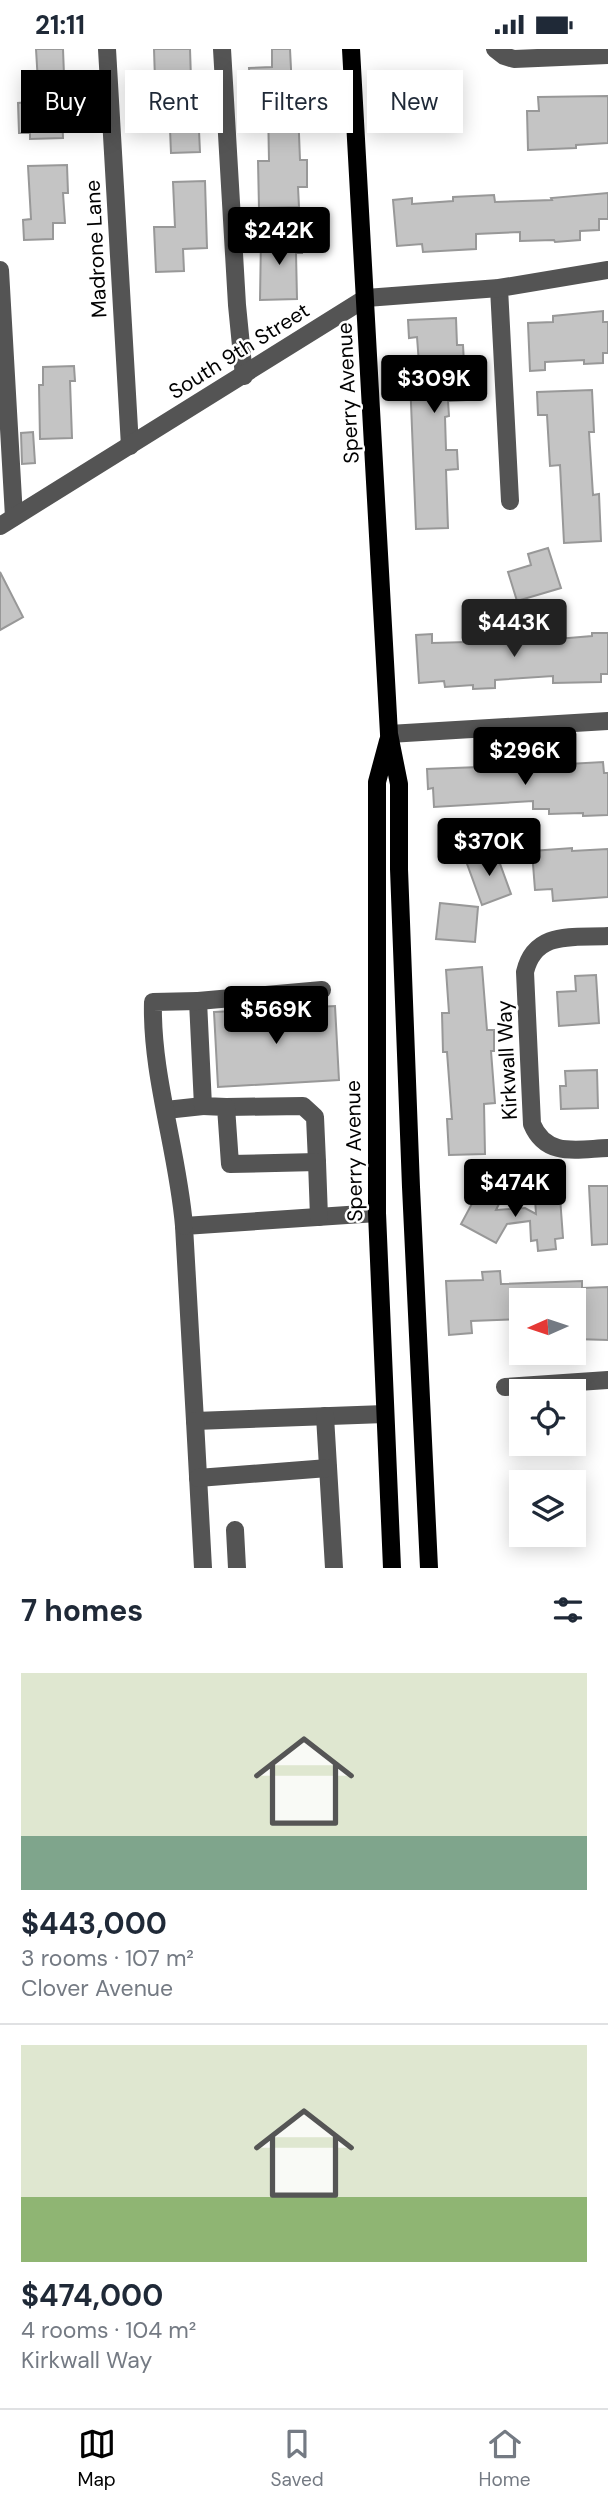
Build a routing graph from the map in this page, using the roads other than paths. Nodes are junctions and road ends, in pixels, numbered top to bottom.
1 (107, 49) edge
2 (222, 49) edge
3 (352, 49) edge
4 (495, 50) edge
5 (608, 55) edge
6 (0, 270) edge
7 (608, 270) edge
8 (499, 288) junction
9 (366, 298) junction
10 (244, 376) junction
11 (130, 446) junction
12 (510, 501) dead end
13 (7, 522) edge
14 (608, 720) edge
15 (389, 734) junction
16 (608, 936) edge
17 (322, 990) dead end
18 (198, 1001) junction
19 (203, 1105) junction
20 (226, 1107) junction
21 (166, 1110) junction
22 (608, 1148) edge
23 (317, 1162) junction
24 (377, 1213) junction
25 (319, 1217) junction
26 (184, 1226) junction
27 (608, 1381) edge
28 (505, 1387) dead end
29 (385, 1414) junction
30 (325, 1416) junction
31 (195, 1421) junction
32 (328, 1468) junction
33 (198, 1478) junction
34 (235, 1530) dead end
35 (203, 1568) edge
36 (237, 1568) edge
37 (334, 1568) edge
38 (392, 1568) edge
39 (429, 1568) edge

1 - 11 street, Madrone Lane
2 - 10 street
3 - 9 main road, Sperry Avenue
4 - 5 street
6 - 13 street
7 - 8 street, South 9th Street
8 - 9 street, South 9th Street
8 - 12 street
9 - 10 street, South 9th Street
9 - 15 main road, Sperry Avenue
10 - 11 street, South 9th Street
11 - 13 street, South 9th Street
14 - 15 street
15 - 24 main road, Sperry Avenue
15 - 39 main road, Sperry Avenue
16 - 22 street, Kirkwall Way
17 - 18 street
18 - 19 street
18 - 21 street
19 - 20 street
19 - 21 street
20 - 23 street
20 - 23 street
21 - 26 street
23 - 25 street
24 - 25 street
24 - 29 main road, Sperry Avenue
25 - 26 street
26 - 31 street
27 - 28 street
29 - 30 street
29 - 38 main road, Sperry Avenue
30 - 31 street
30 - 32 street
31 - 33 street
32 - 33 street
32 - 37 street
33 - 35 street
34 - 36 street

